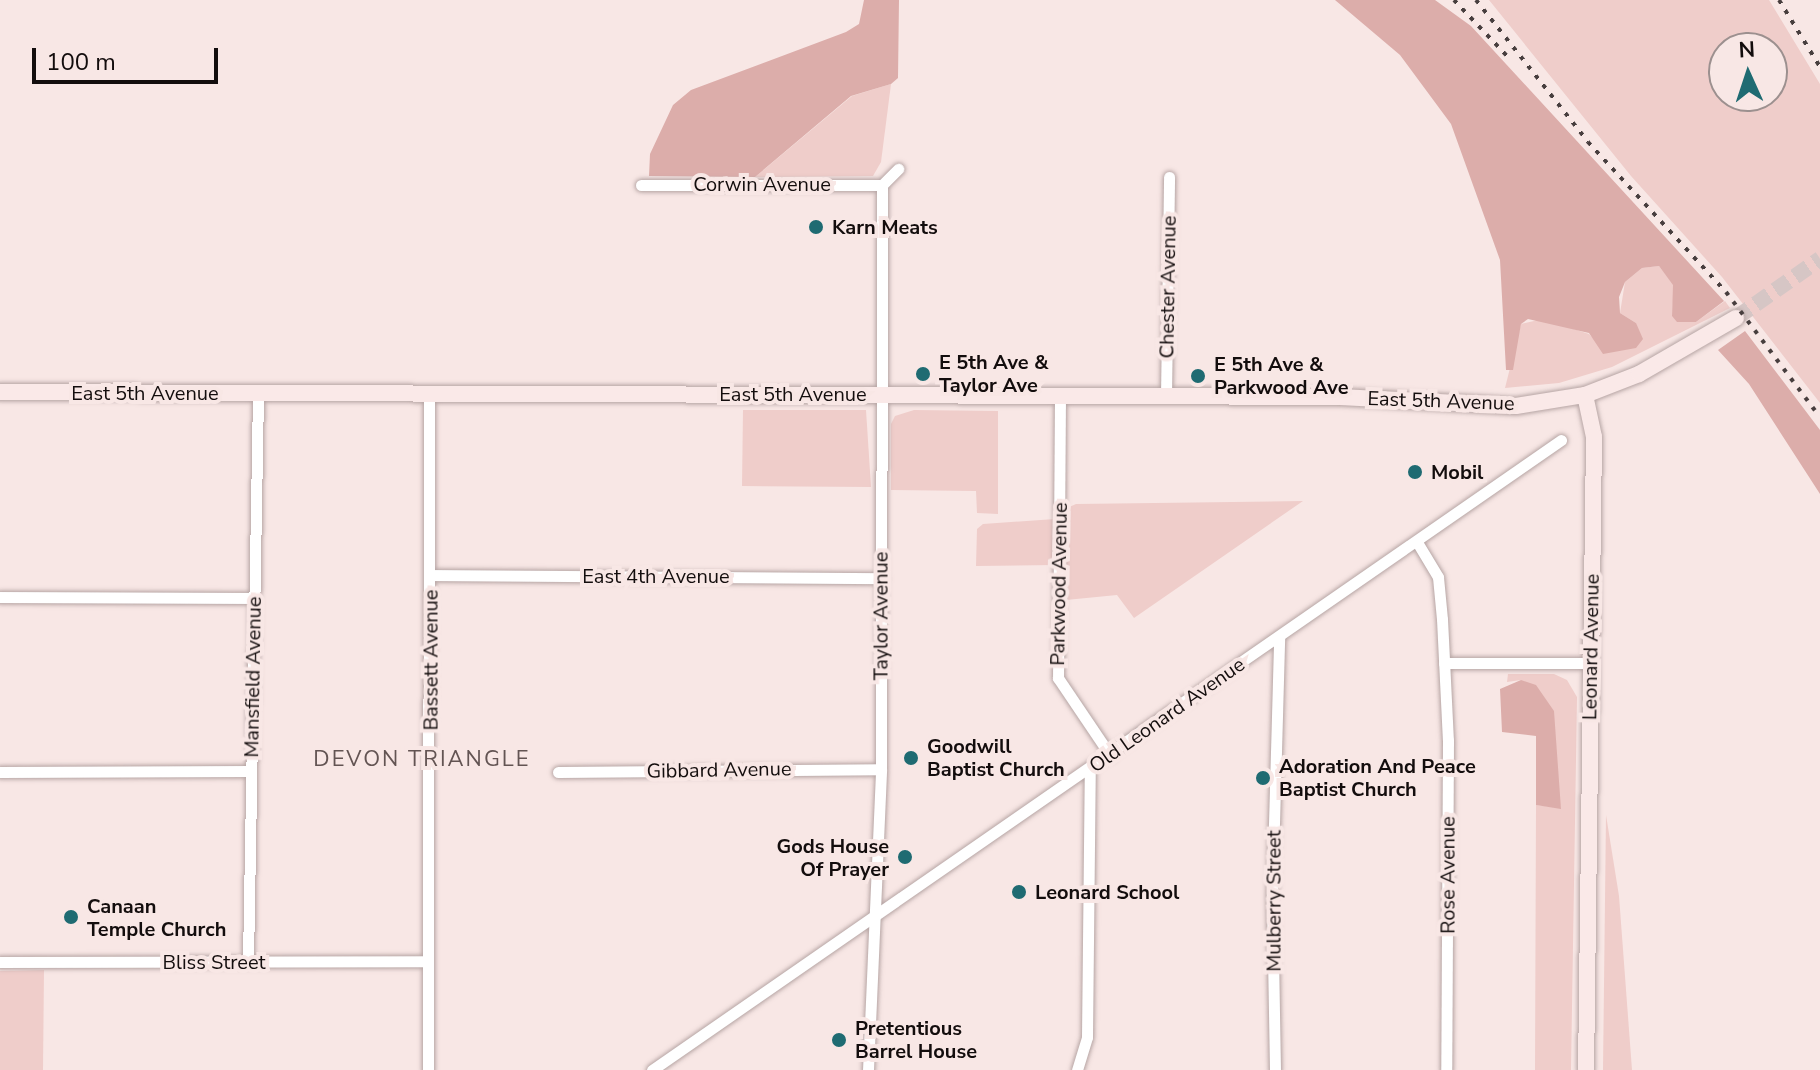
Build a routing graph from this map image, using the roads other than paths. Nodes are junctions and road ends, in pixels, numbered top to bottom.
1 (898, 169) dead end
2 (1169, 177) dead end
3 (641, 185) dead end
4 (882, 185) junction
5 (1736, 318) tunnel mouth
6 (0, 392) edge
7 (258, 393) junction
8 (429, 393) junction
9 (883, 395) junction
10 (1585, 395) junction
11 (1060, 396) junction
12 (1166, 397) junction
13 (1561, 440) dead end
14 (1417, 542) junction
15 (430, 575) junction
16 (882, 578) junction
17 (0, 597) edge
18 (254, 598) junction
19 (1279, 637) junction
20 (1444, 663) junction
21 (1591, 663) junction
22 (1110, 755) junction
23 (881, 769) junction
24 (1090, 769) junction
25 (251, 771) junction
26 (0, 772) edge
27 (558, 772) dead end
28 (875, 918) junction
29 (248, 961) junction
30 (428, 961) junction
31 (0, 962) edge
32 (428, 1070) edge
33 (652, 1070) edge
34 (868, 1070) edge
35 (1077, 1070) edge
36 (1275, 1070) edge
37 (1446, 1070) edge
38 (1586, 1070) edge

1 - 4 street
2 - 12 street, Chester Avenue
3 - 4 street, Corwin Avenue
4 - 9 street, Taylor Avenue
5 - 10 main road
6 - 7 main road, East 5th Avenue
7 - 8 main road, East 5th Avenue
7 - 18 street, Mansfield Avenue
8 - 9 main road, East 5th Avenue
8 - 15 street, Bassett Avenue
9 - 11 main road, East 5th Avenue
9 - 16 street, Taylor Avenue
10 - 12 main road, East 5th Avenue
10 - 21 main road, Leonard Avenue
11 - 12 main road, East 5th Avenue
11 - 22 street, Parkwood Avenue
13 - 14 street, Old Leonard Avenue
14 - 19 street, Old Leonard Avenue
14 - 20 street, Rose Avenue
15 - 16 street, East 4th Avenue
15 - 30 street, Bassett Avenue
16 - 23 street, Taylor Avenue
17 - 18 street
18 - 25 street, Mansfield Avenue
19 - 22 street, Old Leonard Avenue
19 - 36 street, Mulberry Street
20 - 21 street
20 - 37 street, Rose Avenue
21 - 38 main road, Leonard Avenue
22 - 24 street, Old Leonard Avenue
23 - 27 street, Gibbard Avenue
23 - 28 street, Taylor Avenue
24 - 28 street, Old Leonard Avenue
24 - 35 street
25 - 26 street
25 - 29 street, Mansfield Avenue
28 - 33 street, Old Leonard Avenue
28 - 34 street, Taylor Avenue
29 - 30 street, Bliss Street
29 - 31 street, Bliss Street
30 - 32 street, Bassett Avenue

